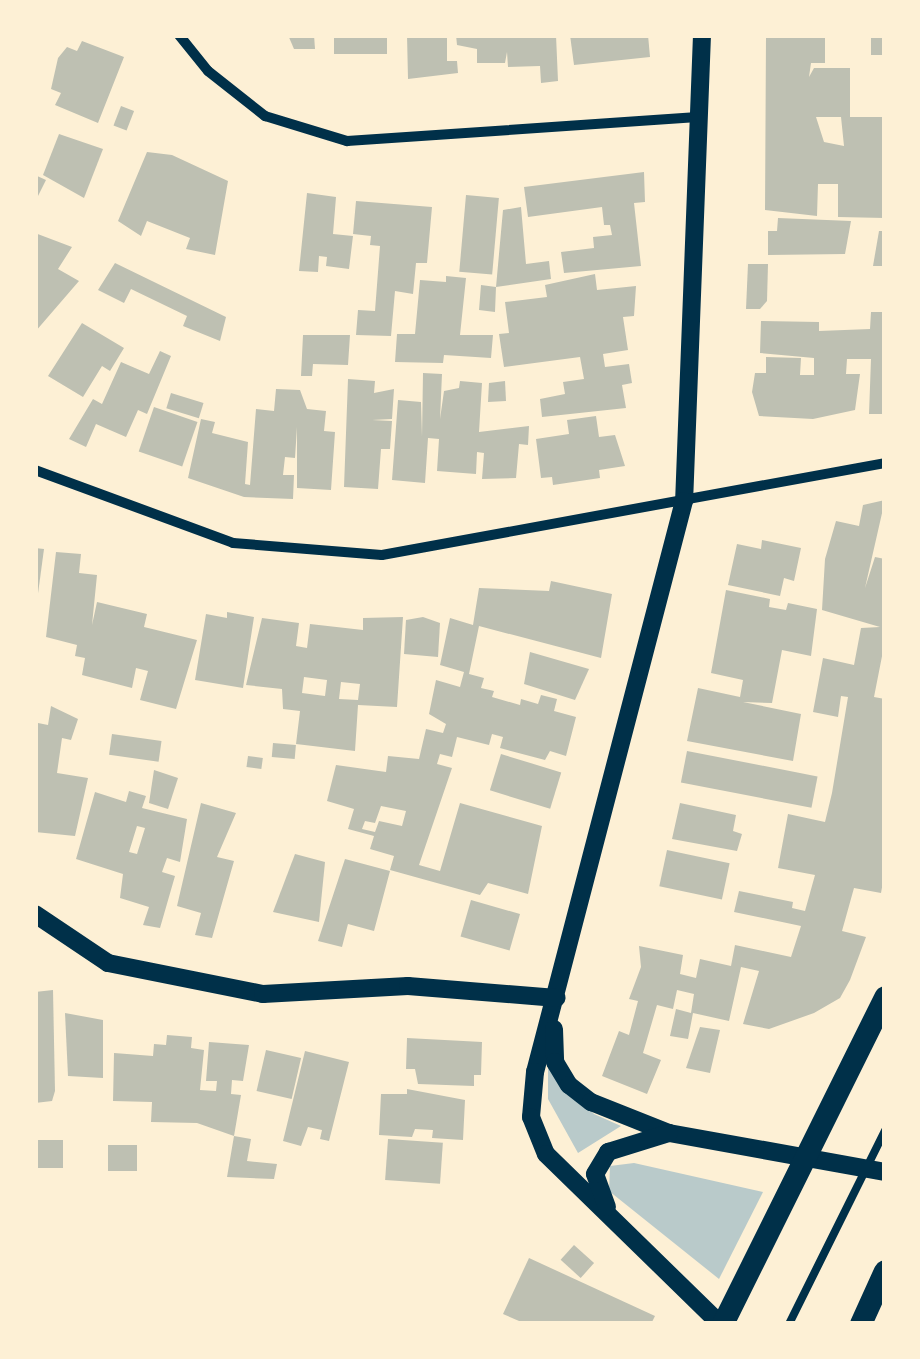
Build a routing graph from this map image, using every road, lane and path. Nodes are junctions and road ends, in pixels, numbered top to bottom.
1 (179, 35) edge
2 (702, 35) edge
3 (702, 117) junction
4 (885, 464) edge
5 (35, 470) edge
6 (684, 501) junction
7 (35, 914) edge
8 (885, 997) edge
9 (557, 998) junction
10 (885, 1131) edge
11 (669, 1133) junction
12 (809, 1154) junction
13 (876, 1170) edge
14 (609, 1213) junction
15 (885, 1272) edge
16 (722, 1324) edge
17 (789, 1324) edge
18 (861, 1324) edge

1 - 3 street
2 - 3 street
3 - 6 street
4 - 6 street
5 - 6 street
6 - 9 street
7 - 9 street
8 - 12 main road
9 - 11 street
9 - 14 street
10 - 13 lane
11 - 12 street
11 - 14 street
12 - 13 street
12 - 16 main road
13 - 17 lane
14 - 16 street
15 - 18 main road

